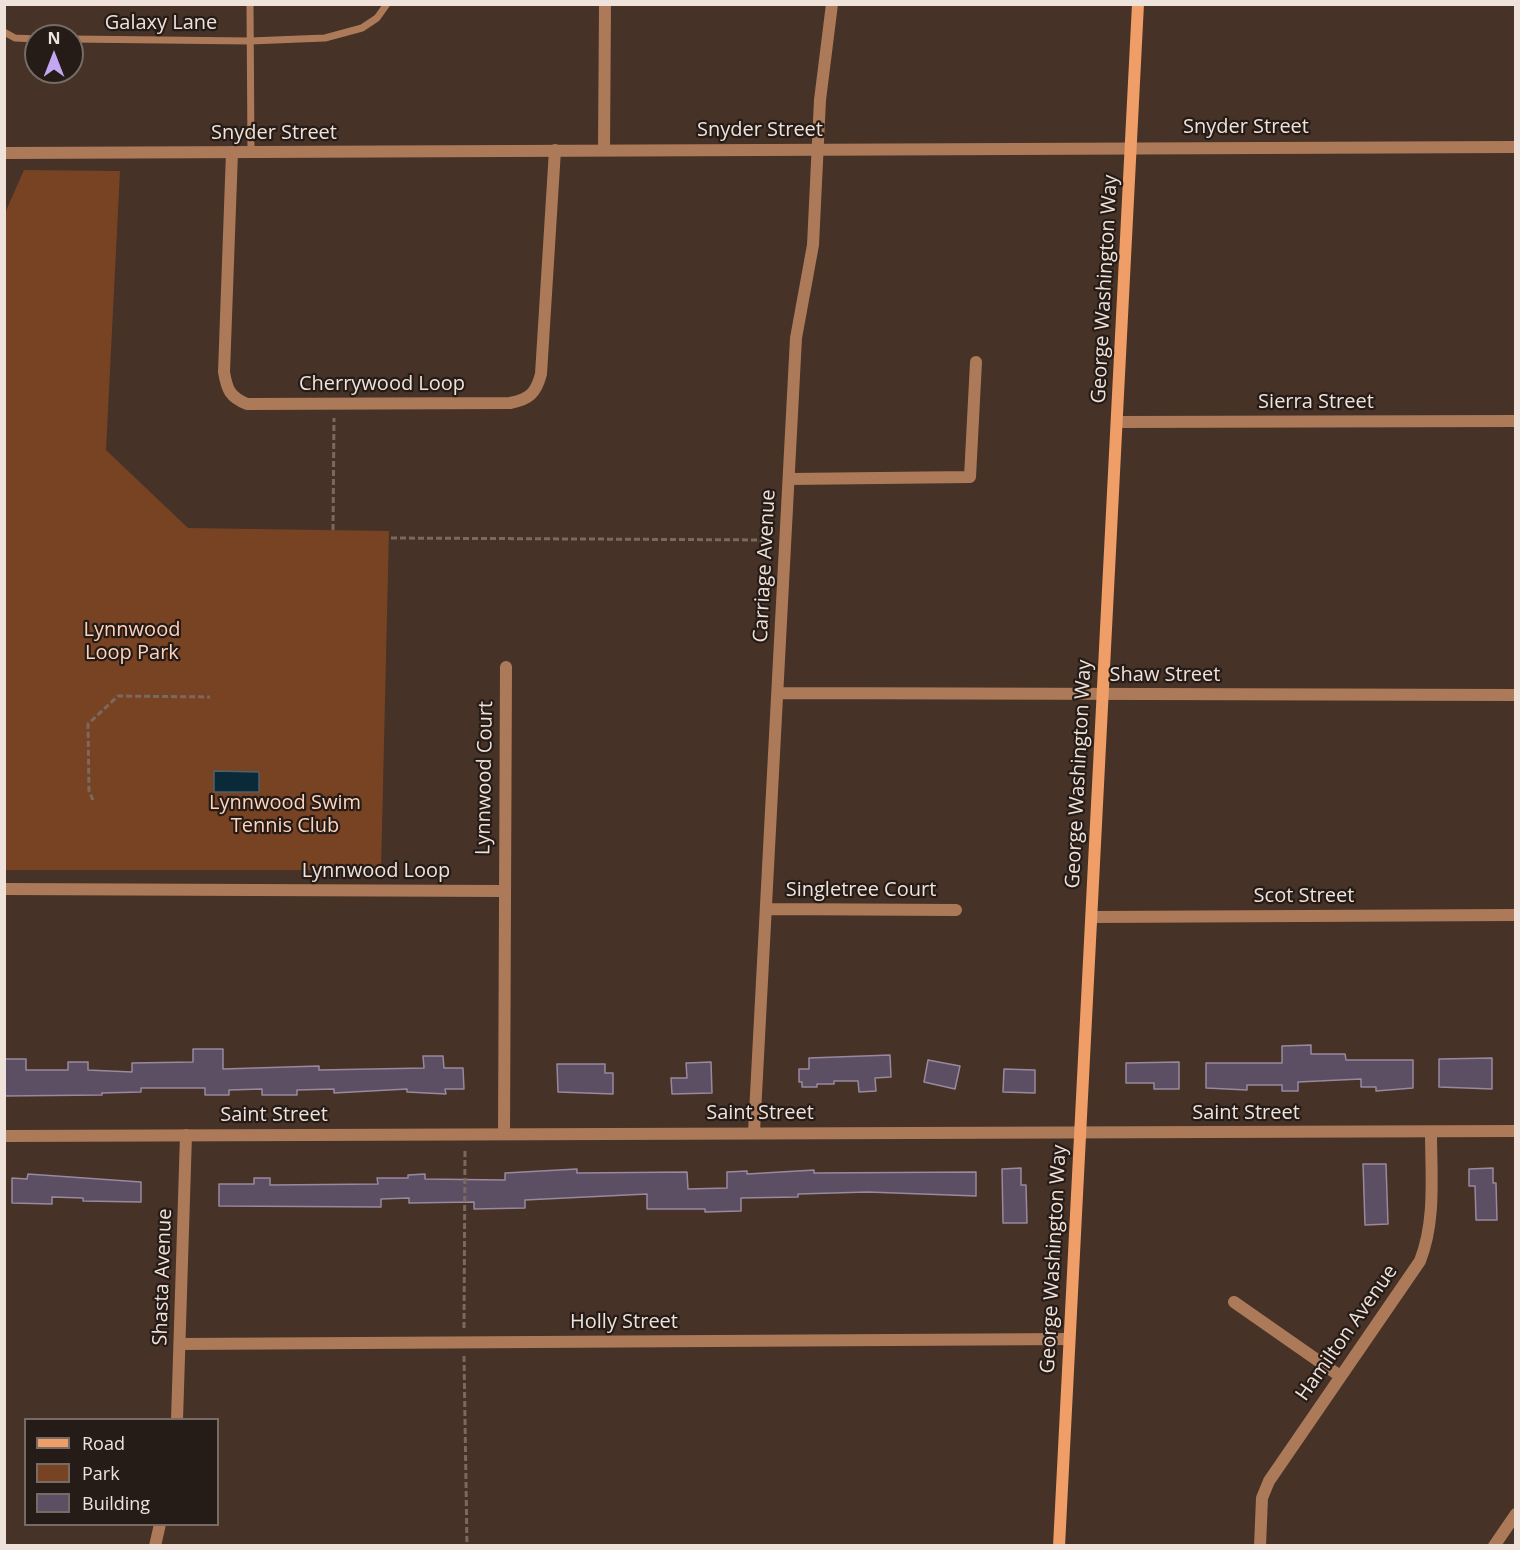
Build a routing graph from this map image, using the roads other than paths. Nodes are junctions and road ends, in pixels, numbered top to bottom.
1 (250, 4) edge
2 (387, 4) edge
3 (605, 4) edge
4 (832, 4) edge
5 (1138, 4) edge
6 (4, 32) edge
7 (24, 38) edge
8 (84, 39) edge
9 (249, 40) junction
10 (1132, 147) junction
11 (1515, 147) edge
12 (818, 149) junction
13 (555, 150) junction
14 (604, 150) junction
15 (232, 152) junction
16 (251, 152) junction
17 (4, 153) edge
18 (976, 362) dead end
19 (1515, 421) edge
20 (1117, 422) junction
21 (789, 479) junction
22 (506, 667) dead end
23 (777, 693) junction
24 (1102, 694) junction
25 (1515, 695) edge
26 (4, 889) edge
27 (504, 891) junction
28 (766, 909) junction
29 (956, 910) dead end
30 (1515, 915) edge
31 (1092, 917) junction
32 (1515, 1131) edge
33 (754, 1132) junction
34 (1081, 1132) junction
35 (1431, 1132) junction
36 (504, 1134) junction
37 (186, 1135) junction
38 (4, 1136) edge
39 (1234, 1302) dead end
40 (1069, 1339) junction
41 (180, 1344) junction
42 (1340, 1376) junction
43 (177, 1418) edge
44 (1515, 1514) edge
45 (160, 1526) edge
46 (155, 1545) edge
47 (1059, 1545) edge
48 (1260, 1545) edge
49 (1494, 1545) edge

1 - 9 lane
2 - 9 lane, Galaxy Lane
3 - 14 street
4 - 12 street, Carriage Avenue
5 - 10 main road, George Washington Way
6 - 7 lane
8 - 9 lane, Galaxy Lane
9 - 16 lane
10 - 11 street, Snyder Street
10 - 12 street, Snyder Street
10 - 20 main road, George Washington Way
12 - 14 street, Snyder Street
12 - 21 street, Carriage Avenue
13 - 14 street, Snyder Street
13 - 15 street, Cherrywood Loop
13 - 16 street, Snyder Street
15 - 16 street, Snyder Street
15 - 17 street, Snyder Street
18 - 21 street
19 - 20 street, Sierra Street
20 - 24 main road, George Washington Way
21 - 23 street, Carriage Avenue
22 - 27 street, Lynnwood Court
23 - 24 street, Shaw Street
23 - 28 street, Carriage Avenue
24 - 25 street, Shaw Street
24 - 31 main road, George Washington Way
26 - 27 street, Lynnwood Loop
27 - 36 street
28 - 29 street, Singletree Court
28 - 33 street, Carriage Avenue
30 - 31 street, Scot Street
31 - 34 main road, George Washington Way
32 - 35 street, Saint Street
33 - 34 street, Saint Street
33 - 36 street, Saint Street
34 - 35 street, Saint Street
34 - 40 main road, George Washington Way
35 - 42 street, Hamilton Avenue
36 - 37 street, Saint Street
37 - 38 street, Saint Street
37 - 41 street, Shasta Avenue
39 - 42 street
40 - 41 street, Holly Street
40 - 47 main road, George Washington Way
41 - 43 street, Shasta Avenue
42 - 48 street, Hamilton Avenue
44 - 49 street
45 - 46 street

